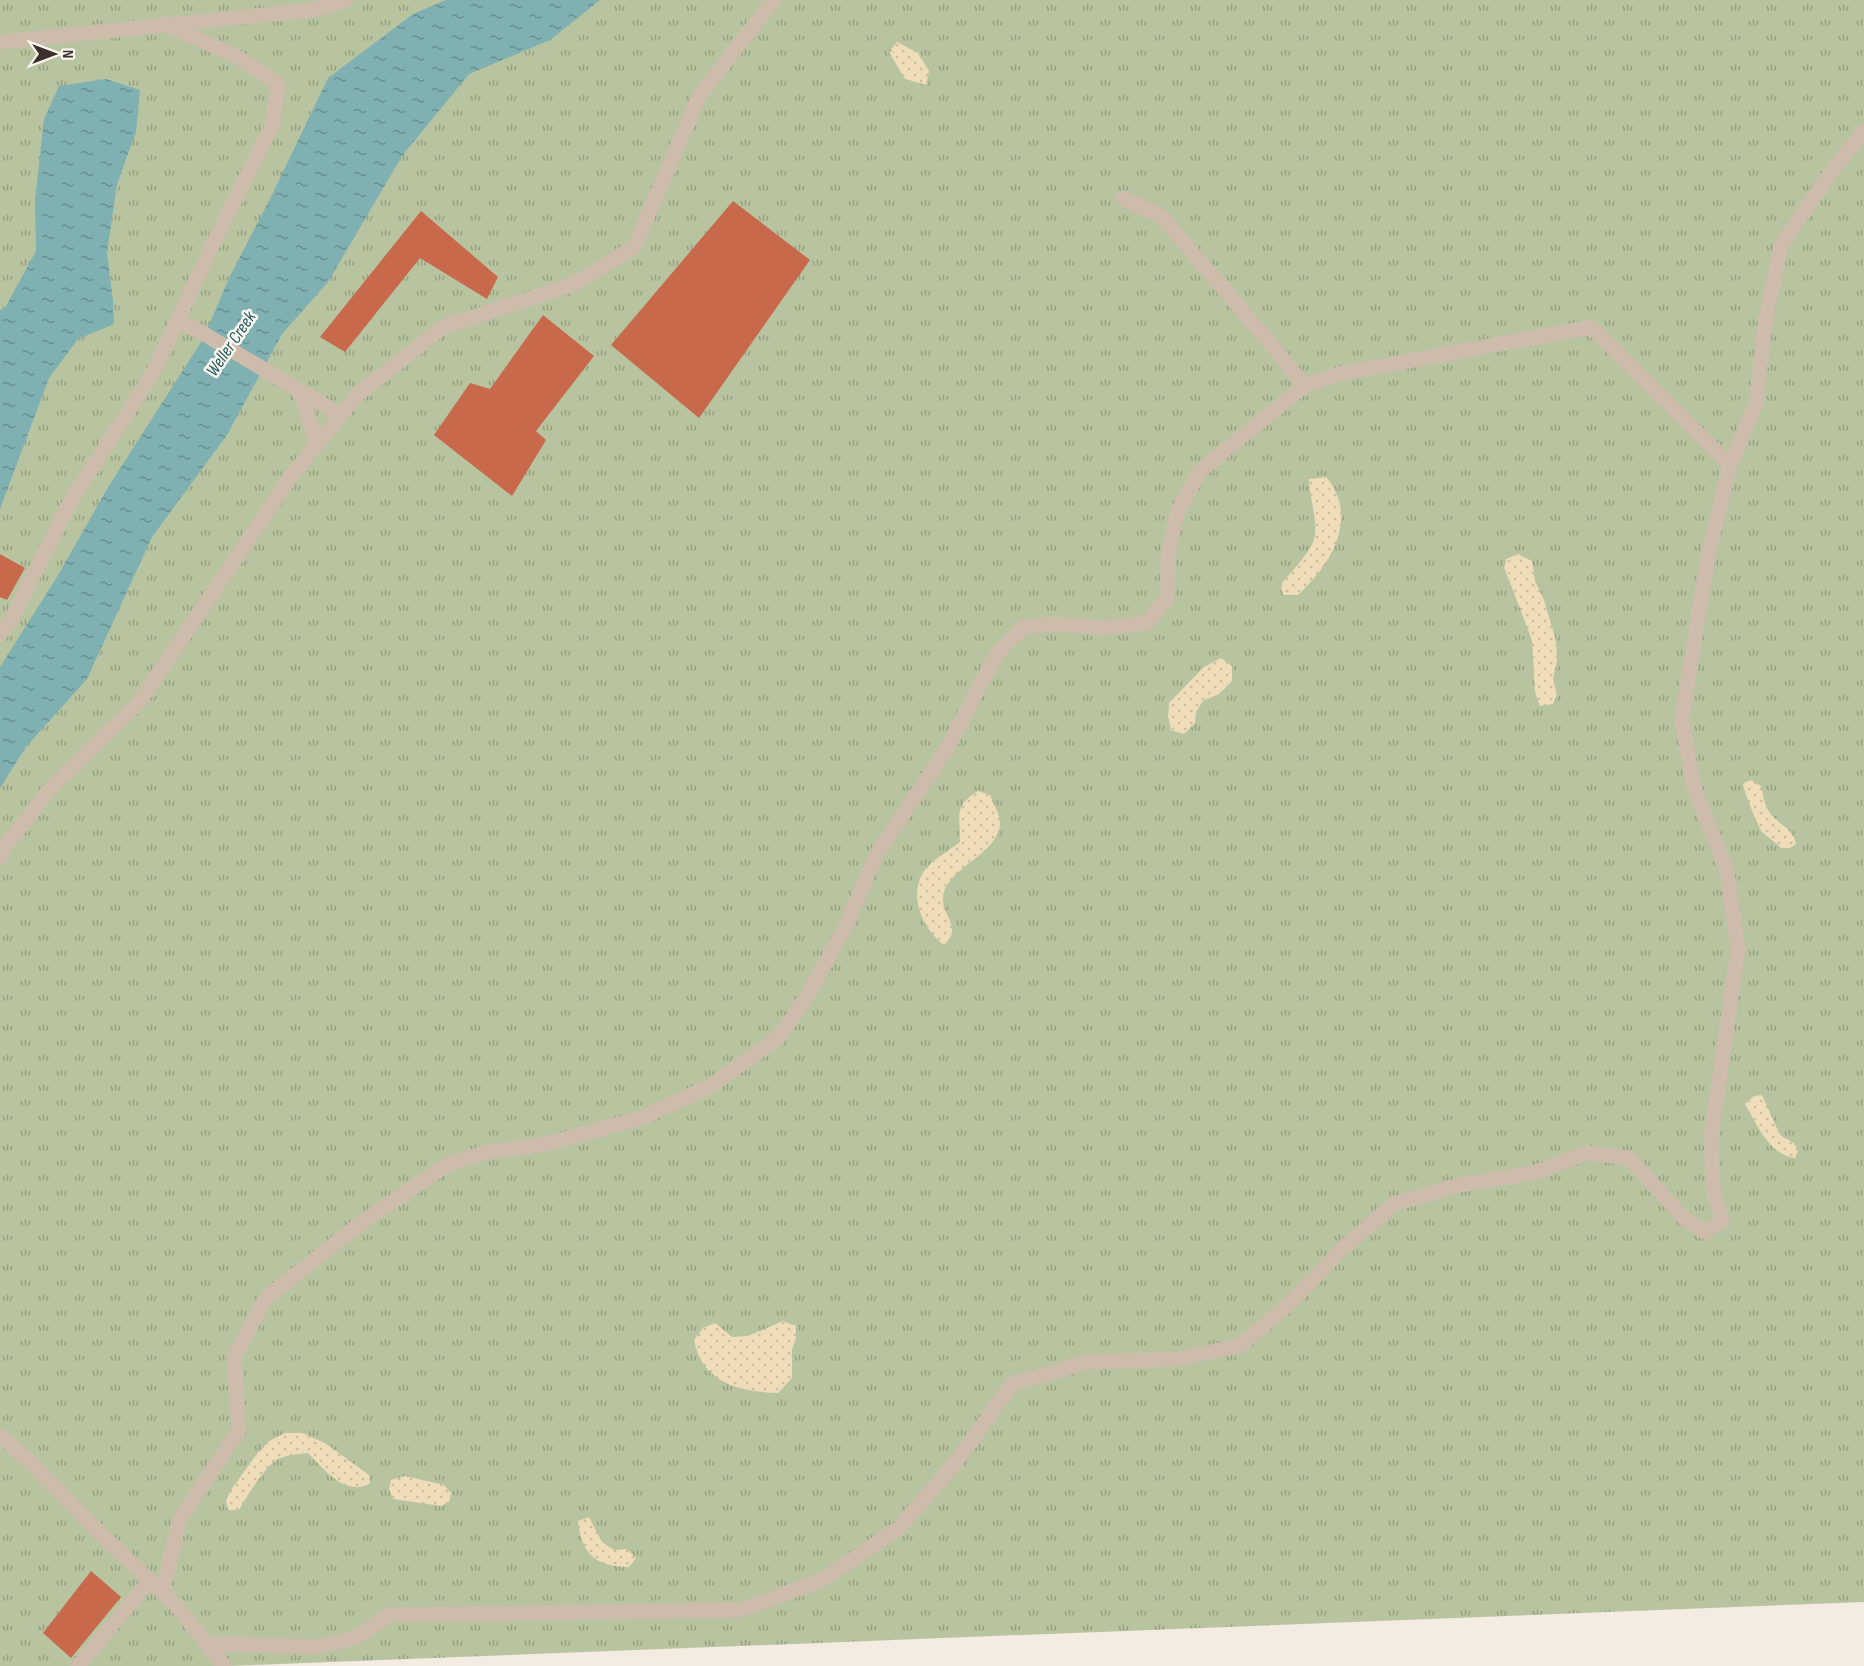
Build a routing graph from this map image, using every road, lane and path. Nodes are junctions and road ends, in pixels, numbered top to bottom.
1 (346, 0) edge
2 (774, 0) edge
3 (164, 24) junction
4 (0, 42) edge
5 (1864, 131) edge
6 (1123, 198) dead end
7 (177, 320) junction
8 (1304, 386) junction
9 (300, 392) junction
10 (341, 415) junction
11 (317, 445) junction
12 (1730, 465) junction
13 (0, 634) edge
14 (0, 857) edge
15 (0, 1436) edge
16 (150, 1580) junction
17 (162, 1592) junction
18 (206, 1643) junction
19 (78, 1666) edge
20 (224, 1666) edge

1 - 3 lane
2 - 10 lane
3 - 4 lane
3 - 7 lane
5 - 12 lane
6 - 8 lane
7 - 9 lane
7 - 13 lane
8 - 12 lane
8 - 17 lane
9 - 10 lane
9 - 11 lane
10 - 11 lane
11 - 14 lane
12 - 18 lane
15 - 16 lane
16 - 17 lane
16 - 19 lane
17 - 18 lane
18 - 20 lane

